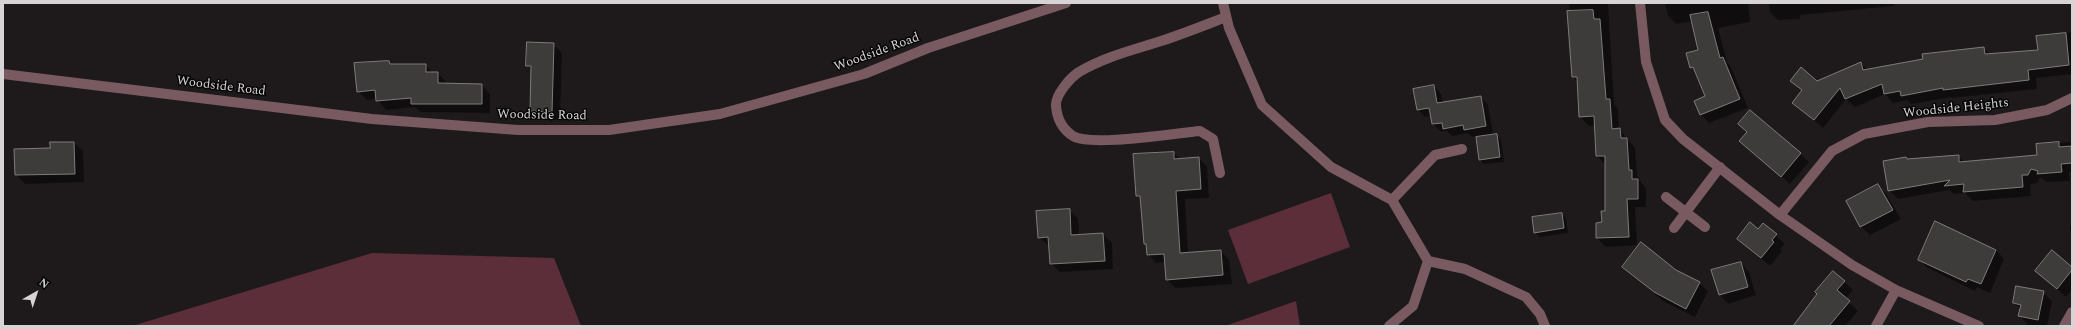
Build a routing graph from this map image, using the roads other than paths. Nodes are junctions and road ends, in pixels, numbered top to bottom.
1 (1066, 3) edge
2 (1223, 3) edge
3 (1640, 3) edge
4 (1226, 17) junction
5 (3, 74) edge
6 (2072, 98) edge
7 (1462, 149) dead end
8 (1720, 167) junction
9 (1220, 172) dead end
10 (1666, 198) dead end
11 (1392, 200) junction
12 (1686, 212) junction
13 (1780, 215) junction
14 (1705, 227) dead end
15 (1674, 228) dead end
16 (1428, 261) junction
17 (1896, 290) junction
18 (2072, 312) edge
19 (1389, 326) edge
20 (1545, 326) edge
21 (1876, 326) edge
22 (1979, 326) edge
23 (2064, 326) edge

1 - 5 street, Woodside Road
2 - 4 street
3 - 8 street
4 - 9 street
4 - 11 street
6 - 13 street, Woodside Heights
7 - 11 street
8 - 12 street
8 - 13 street
10 - 12 street
11 - 16 street
12 - 14 street
12 - 15 street
13 - 17 street
16 - 19 street
16 - 20 street
17 - 21 street
17 - 22 street
18 - 23 street

